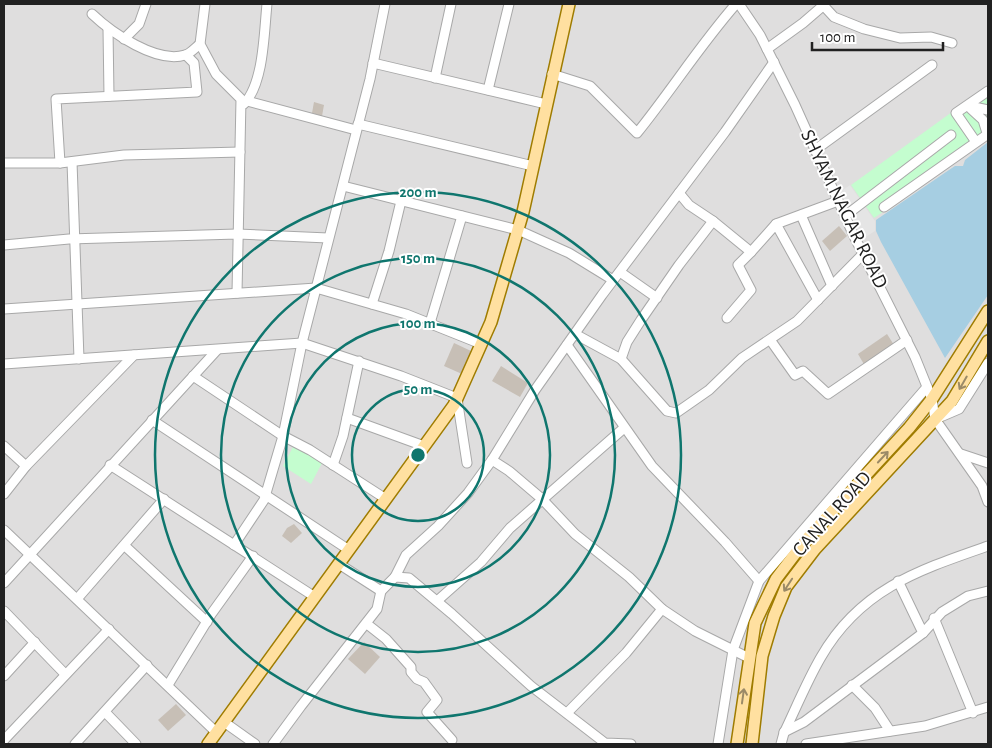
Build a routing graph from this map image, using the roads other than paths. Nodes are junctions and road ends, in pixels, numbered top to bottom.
1 (146, 4) edge
2 (205, 4) edge
3 (268, 4) edge
4 (385, 4) edge
5 (452, 4) edge
6 (509, 4) edge
7 (569, 4) edge
8 (737, 4) edge
9 (823, 4) edge
10 (92, 14) dead end
11 (108, 29) junction
12 (124, 39) junction
13 (952, 43) dead end
14 (200, 44) junction
15 (767, 49) junction
16 (186, 55) junction
17 (774, 62) junction
18 (373, 63) junction
19 (932, 65) dead end
20 (552, 74) junction
21 (435, 78) junction
22 (488, 90) junction
23 (988, 91) edge
24 (109, 96) junction
25 (244, 104) junction
26 (546, 104) junction
27 (988, 110) edge
28 (357, 127) junction
29 (988, 133) edge
30 (951, 135) dead end
31 (976, 142) junction
32 (815, 150) junction
33 (240, 152) junction
34 (72, 162) junction
35 (4, 163) edge
36 (60, 163) junction
37 (533, 166) junction
38 (343, 186) junction
39 (679, 193) junction
40 (401, 201) junction
41 (838, 201) junction
42 (884, 207) dead end
43 (801, 215) junction
44 (462, 216) junction
45 (845, 216) junction
46 (714, 221) junction
47 (776, 224) junction
48 (518, 230) junction
49 (237, 234) junction
50 (328, 238) junction
51 (76, 240) junction
52 (4, 245) edge
53 (750, 252) junction
54 (863, 254) junction
55 (620, 272) junction
56 (613, 280) junction
57 (832, 286) junction
58 (316, 288) junction
59 (237, 293) junction
60 (658, 298) junction
61 (818, 300) junction
62 (77, 304) junction
63 (372, 304) junction
64 (4, 309) edge
65 (988, 311) edge
66 (727, 318) dead end
67 (430, 324) junction
68 (575, 334) junction
69 (907, 340) junction
70 (771, 341) junction
71 (988, 341) edge
72 (302, 343) junction
73 (481, 344) junction
74 (567, 345) junction
75 (218, 350) junction
76 (134, 355) junction
77 (80, 359) junction
78 (621, 359) junction
79 (359, 361) junction
80 (988, 363) edge
81 (4, 364) edge
82 (193, 376) junction
83 (927, 387) junction
84 (457, 398) junction
85 (932, 399) junction
86 (347, 418) junction
87 (935, 419) junction
88 (152, 420) junction
89 (624, 428) junction
90 (283, 436) junction
91 (4, 446) edge
92 (424, 446) junction
93 (961, 454) junction
94 (492, 460) junction
95 (467, 463) dead end
96 (988, 464) edge
97 (110, 465) junction
98 (333, 465) junction
99 (26, 466) junction
100 (266, 493) junction
101 (4, 494) edge
102 (386, 499) junction
103 (542, 499) junction
104 (164, 500) junction
105 (988, 502) edge
106 (4, 530) edge
107 (234, 545) junction
108 (125, 546) junction
109 (988, 546) edge
110 (349, 550) junction
111 (30, 554) junction
112 (253, 556) junction
113 (339, 564) junction
114 (395, 576) junction
115 (758, 581) junction
116 (898, 581) junction
117 (4, 583) edge
118 (381, 591) junction
119 (988, 591) edge
120 (315, 597) junction
121 (77, 599) junction
122 (437, 601) junction
123 (662, 609) junction
124 (4, 611) edge
125 (934, 618) junction
126 (207, 622) junction
127 (367, 624) junction
128 (109, 629) junction
129 (923, 633) junction
130 (35, 642) junction
131 (733, 650) junction
132 (749, 658) junction
133 (147, 665) junction
134 (65, 674) junction
135 (4, 676) edge
136 (168, 685) junction
137 (852, 685) junction
138 (988, 707) edge
139 (105, 712) junction
140 (567, 713) junction
141 (973, 713) junction
142 (224, 722) junction
143 (890, 731) junction
144 (217, 733) junction
145 (784, 733) junction
146 (4, 740) edge
147 (452, 740) dead end
148 (130, 742) edge
149 (75, 744) edge
150 (208, 744) edge
151 (255, 744) edge
152 (273, 744) edge
153 (604, 744) edge
154 (631, 744) edge
155 (718, 744) edge
156 (738, 744) edge
157 (752, 744) edge
158 (781, 744) edge
159 (806, 744) edge

1 - 12 street
2 - 14 street
3 - 25 street
4 - 18 street
5 - 21 street
6 - 22 street
7 - 20 main road
8 - 15 street, SHYAM NAGAR ROAD
8 - 20 street
9 - 13 street
9 - 15 street
10 - 11 street
11 - 12 street
11 - 24 street
12 - 16 street
14 - 16 street
14 - 25 street
15 - 17 street, SHYAM NAGAR ROAD
16 - 24 street
17 - 32 street, SHYAM NAGAR ROAD
17 - 39 street
18 - 21 street
18 - 28 street
19 - 32 street
20 - 26 main road
21 - 22 street
22 - 26 street
23 - 31 street
24 - 36 street
25 - 28 street
25 - 33 street
26 - 37 main road
27 - 29 street
28 - 37 street
28 - 38 street
29 - 31 street
30 - 45 street
31 - 42 street
32 - 41 street, SHYAM NAGAR ROAD
33 - 34 street
33 - 49 street
34 - 36 street
34 - 51 street
35 - 36 street
37 - 48 main road
38 - 40 street
38 - 50 street
39 - 46 street
39 - 55 street
40 - 44 street
40 - 63 street
41 - 43 street
41 - 45 street, SHYAM NAGAR ROAD
43 - 47 street
43 - 57 street
44 - 48 street
44 - 67 street
45 - 54 street, SHYAM NAGAR ROAD
46 - 53 street
46 - 60 street
47 - 53 street
47 - 61 street
48 - 56 street
48 - 73 main road
49 - 50 street
49 - 51 street
49 - 59 street
50 - 58 street
51 - 52 street
51 - 62 street
53 - 66 street
54 - 57 street
54 - 69 street, SHYAM NAGAR ROAD
55 - 56 street
55 - 60 street
56 - 68 street
57 - 61 street
58 - 59 street
58 - 63 street
58 - 72 street
59 - 62 street
60 - 78 street
61 - 70 street
62 - 64 street
62 - 77 street
63 - 67 street
65 - 85 main road, CANAL ROAD
67 - 73 street
68 - 74 street
68 - 78 street
69 - 70 street
69 - 83 street, SHYAM NAGAR ROAD
70 - 78 street
71 -> 87 main road, CANAL ROAD
72 - 75 street
72 - 79 street
72 - 90 street
73 - 84 main road
74 - 89 street
74 - 94 street
75 - 76 street
75 - 82 street
76 - 77 street
76 - 99 street
77 - 81 street
79 - 84 street
79 - 86 street
80 - 87 street
82 - 88 street
82 - 90 street
83 - 85 street, SHYAM NAGAR ROAD
83 - 115 street
84 - 92 main road
84 - 95 street
85 - 87 street, SHYAM NAGAR ROAD
132 -> 85 main road, CANAL ROAD
86 - 92 street
86 - 98 street
87 - 93 street
87 -> 157 main road, CANAL ROAD
88 - 97 street
88 - 100 street
89 - 103 street
89 - 115 street
90 - 98 street
90 - 100 street
91 - 99 street
92 - 102 main road
93 - 96 street
93 - 105 street
94 - 103 street
94 - 114 street
97 - 104 street
97 - 111 street
98 - 102 street
99 - 101 street
100 - 107 street
100 - 110 street
102 - 110 main road
103 - 122 street
103 - 123 street
104 - 107 street
104 - 108 street
106 - 111 street
107 - 112 street
108 - 121 street
108 - 126 street
109 - 116 street
110 - 113 main road
111 - 117 street
111 - 121 street
112 - 120 street
112 - 126 street
113 - 118 street
113 - 120 main road
114 - 118 street
114 - 122 street
115 - 131 street
116 - 129 street
116 - 145 street
118 - 127 street
119 - 125 street
120 - 142 main road
121 - 128 street
122 - 140 street
123 - 131 street
123 - 140 street
124 - 130 street
125 - 129 street
125 - 141 street
126 - 136 street
127 - 147 street
127 - 152 street
128 - 133 street
128 - 134 street
129 - 137 street
130 - 134 street
130 - 135 street
131 - 132 street
131 - 155 street
156 -> 132 main road, CANAL ROAD
133 - 136 street
133 - 139 street
134 - 146 street
136 - 144 street
137 - 143 street
137 - 145 street
138 - 141 street
139 - 148 street
139 - 149 street
140 - 153 street
141 - 143 street
142 - 144 main road
142 - 151 street
143 - 159 street
144 - 150 main road
145 - 158 street
153 - 154 street

